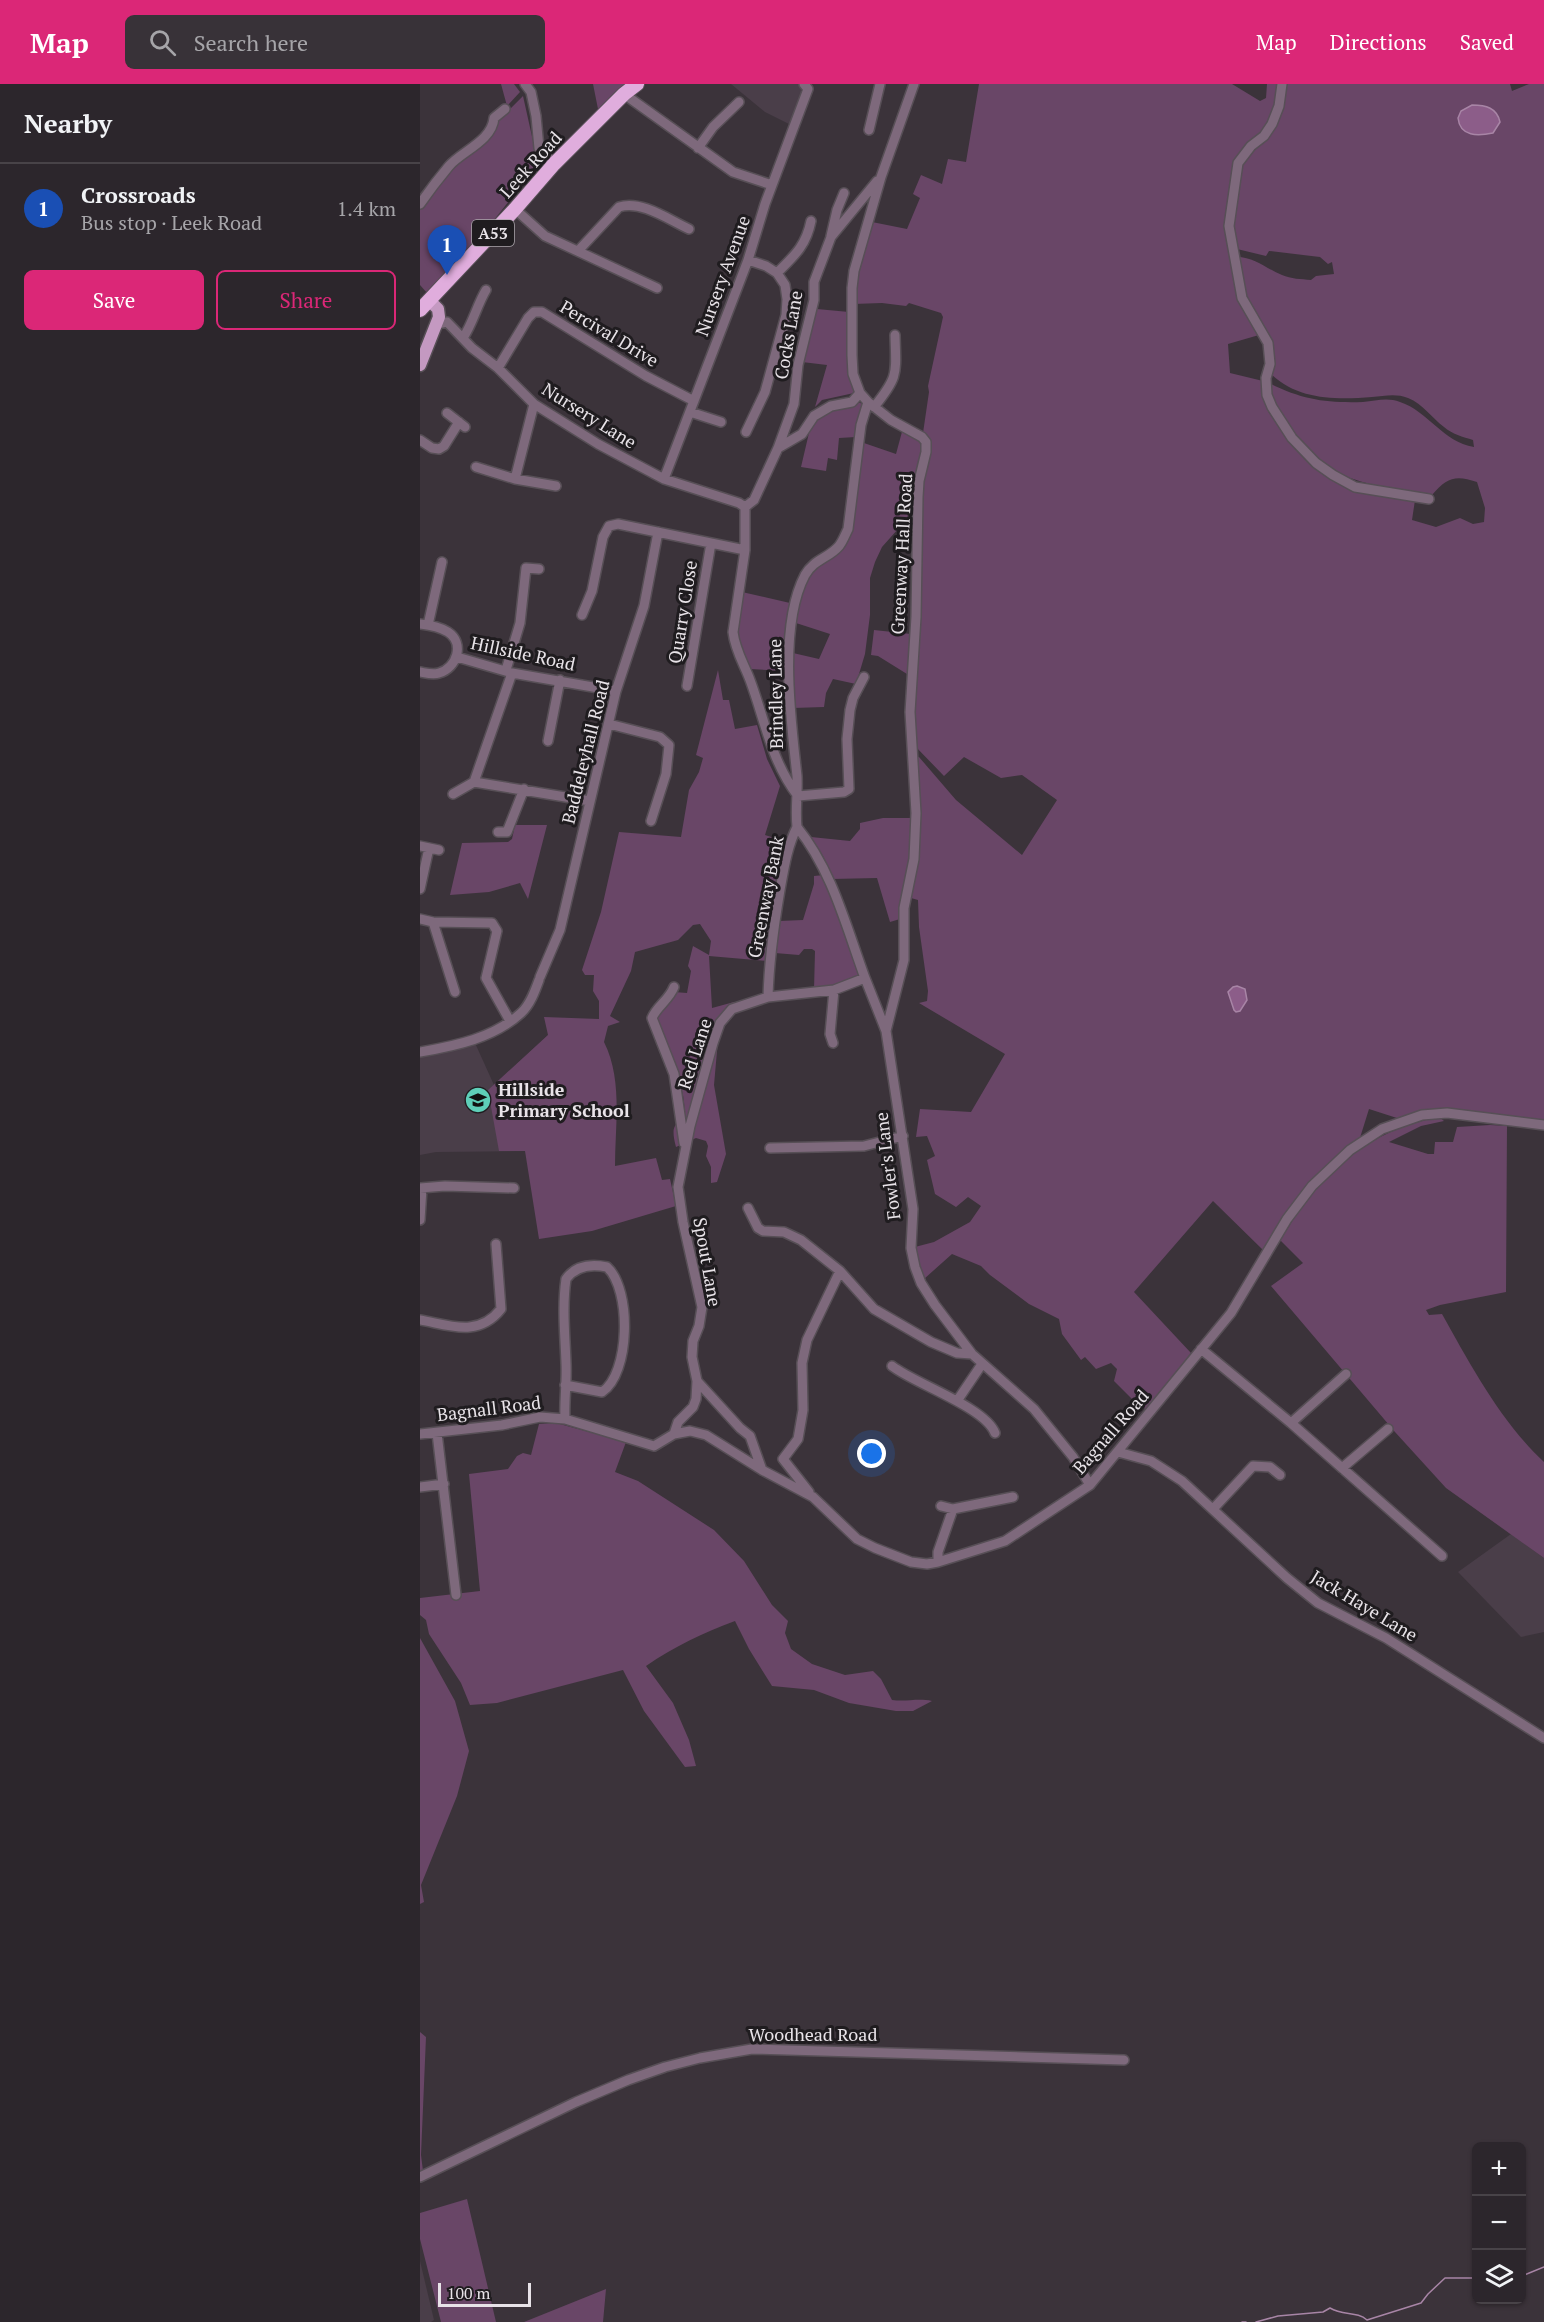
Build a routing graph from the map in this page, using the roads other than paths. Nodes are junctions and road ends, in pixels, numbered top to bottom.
1 (525, 84) edge
2 (637, 84) edge
3 (804, 84) edge
4 (880, 84) edge
5 (914, 84) edge
6 (1282, 84) edge
7 (624, 94) junction
8 (739, 102) dead end
9 (505, 109) dead end
10 (869, 130) dead end
11 (699, 148) junction
12 (554, 164) junction
13 (881, 177) junction
14 (772, 185) junction
15 (844, 193) dead end
16 (420, 204) edge
17 (515, 209) junction
18 (811, 221) dead end
19 (689, 229) dead end
20 (831, 237) junction
21 (578, 251) junction
22 (748, 260) junction
23 (777, 273) junction
24 (657, 288) dead end
25 (486, 290) dead end
26 (423, 307) edge
27 (436, 322) junction
28 (463, 338) junction
29 (892, 341) dead end
30 (420, 365) edge
31 (498, 368) junction
32 (860, 393) junction
33 (694, 400) junction
34 (534, 404) junction
35 (871, 405) junction
36 (690, 412) junction
37 (447, 413) dead end
38 (721, 422) dead end
39 (759, 429) dead end
40 (420, 440) edge
41 (778, 448) junction
42 (476, 467) dead end
43 (515, 479) junction
44 (664, 479) junction
45 (556, 486) dead end
46 (1430, 499) dead end
47 (745, 507) junction
48 (658, 532) junction
49 (711, 543) junction
50 (745, 550) junction
51 (442, 562) dead end
52 (539, 569) dead end
53 (582, 615) dead end
54 (424, 624) edge
55 (457, 657) junction
56 (420, 672) edge
57 (509, 672) junction
58 (864, 677) dead end
59 (560, 680) junction
60 (687, 686) dead end
61 (616, 691) junction
62 (609, 724) junction
63 (549, 741) dead end
64 (474, 782) junction
65 (524, 789) junction
66 (453, 794) dead end
67 (798, 796) junction
68 (590, 801) junction
69 (651, 821) dead end
70 (797, 826) junction
71 (498, 832) dead end
72 (429, 848) edge
73 (420, 889) edge
74 (420, 919) edge
75 (433, 922) junction
76 (865, 978) junction
77 (674, 987) dead end
78 (834, 990) junction
79 (455, 992) dead end
80 (768, 997) junction
81 (510, 1021) junction
82 (886, 1031) junction
83 (833, 1043) dead end
84 (420, 1052) edge
85 (1544, 1125) edge
86 (903, 1136) junction
87 (770, 1148) dead end
88 (685, 1149) junction
89 (421, 1188) edge
90 (514, 1188) dead end
91 (748, 1208) dead end
92 (420, 1220) edge
93 (496, 1244) dead end
94 (840, 1271) junction
95 (420, 1320) edge
96 (1201, 1349) junction
97 (972, 1354) junction
98 (982, 1364) junction
99 (892, 1366) dead end
100 (1346, 1374) dead end
101 (697, 1381) junction
102 (565, 1385) junction
103 (957, 1401) junction
104 (565, 1419) junction
105 (1291, 1423) junction
106 (1388, 1430) dead end
107 (437, 1433) junction
108 (995, 1433) dead end
109 (420, 1434) edge
110 (674, 1434) junction
111 (1118, 1452) junction
112 (1342, 1468) junction
113 (762, 1470) junction
114 (1280, 1474) dead end
115 (444, 1484) junction
116 (1090, 1485) junction
117 (420, 1487) edge
118 (813, 1497) junction
119 (1013, 1497) dead end
120 (941, 1506) dead end
121 (953, 1509) junction
122 (1213, 1509) junction
123 (1442, 1556) dead end
124 (938, 1562) junction
125 (456, 1595) dead end
126 (1544, 1738) edge
127 (1124, 2060) dead end
128 (420, 2177) edge

1 - 12 street
2 - 7 highway, Leek Road / A53
3 - 14 street, Nursery Avenue
4 - 10 street
5 - 13 street, Greenway Hall Road
6 - 46 street
7 - 11 street
7 - 12 highway, Leek Road / A53
8 - 11 street
9 - 16 street
11 - 14 street
12 - 17 highway, Leek Road / A53
13 - 20 street, Cocks Lane
13 - 32 street, Greenway Hall Road
14 - 22 street, Nursery Avenue
15 - 20 street
17 - 21 street
17 - 26 highway, Leek Road / A53
18 - 23 street
19 - 21 street
20 - 41 street, Cocks Lane
21 - 24 street
22 - 23 street
22 - 33 street, Nursery Avenue
23 - 39 street
25 - 28 street
26 - 27 main road
27 - 28 street, Nursery Lane
27 - 30 main road
28 - 31 street, Nursery Lane
29 - 35 street
31 - 33 street, Percival Drive
31 - 34 street, Nursery Lane
32 - 35 street, Greenway Hall Road
32 - 41 street
33 - 36 street, Nursery Avenue
34 - 43 street
34 - 44 street, Nursery Lane
35 - 67 street, Brindley Lane
35 - 82 street, Greenway Hall Road
36 - 38 street
36 - 44 street, Nursery Avenue
37 - 40 street
41 - 47 street, Cocks Lane
42 - 43 street
43 - 45 street
44 - 47 street, Nursery Lane
47 - 50 street
48 - 49 street
48 - 53 street
48 - 61 street, Baddeleyhall Road
49 - 50 street
49 - 60 street, Quarry Close
50 - 67 street
51 - 54 street
52 - 57 street
54 - 55 street
55 - 56 street
55 - 57 street, Hillside Road
57 - 59 street, Hillside Road
57 - 64 street
58 - 67 street
59 - 61 street, Hillside Road
59 - 63 street
61 - 62 street, Baddeleyhall Road
62 - 68 street, Baddeleyhall Road
62 - 69 street
64 - 65 street
64 - 66 street
65 - 68 street
65 - 71 street
67 - 70 street, Brindley Lane
68 - 81 street, Baddeleyhall Road
70 - 76 street, Greenway Bank
70 - 80 street, Greenway Bank
72 - 73 street
74 - 75 street
75 - 79 street
75 - 81 street
76 - 78 street, Red Lane
76 - 82 street, Greenway Bank
77 - 88 street
78 - 80 street, Red Lane
78 - 83 street
80 - 88 street, Red Lane
81 - 84 street
82 - 86 street, Fowler's Lane
85 - 96 street, Bagnall Road
86 - 87 street
86 - 97 street, Fowler's Lane
88 - 101 street, Spout Lane
89 - 90 street
89 - 92 street
91 - 94 street
93 - 95 street
94 - 97 street
94 - 118 street
96 - 105 street
96 - 111 street, Bagnall Road
97 - 98 street, Fowler's Lane
98 - 103 street
98 - 116 street, Fowler's Lane
99 - 103 street
100 - 105 street
101 - 110 street, Spout Lane
101 - 113 street
102 - 102 street
102 - 104 street
103 - 108 street
104 - 107 street, Bagnall Road
104 - 110 street, Bagnall Road
105 - 112 street
106 - 112 street
107 - 109 street, Bagnall Road
107 - 115 street
110 - 113 street, Bagnall Road
111 - 116 street, Bagnall Road
111 - 122 street, Jack Haye Lane
112 - 123 street
113 - 118 street, Bagnall Road
114 - 122 street
115 - 117 street
115 - 125 street
116 - 124 street, Bagnall Road
118 - 124 street, Bagnall Road
119 - 121 street
120 - 121 street
121 - 124 street
122 - 126 street, Jack Haye Lane
127 - 128 street, Woodhead Road

